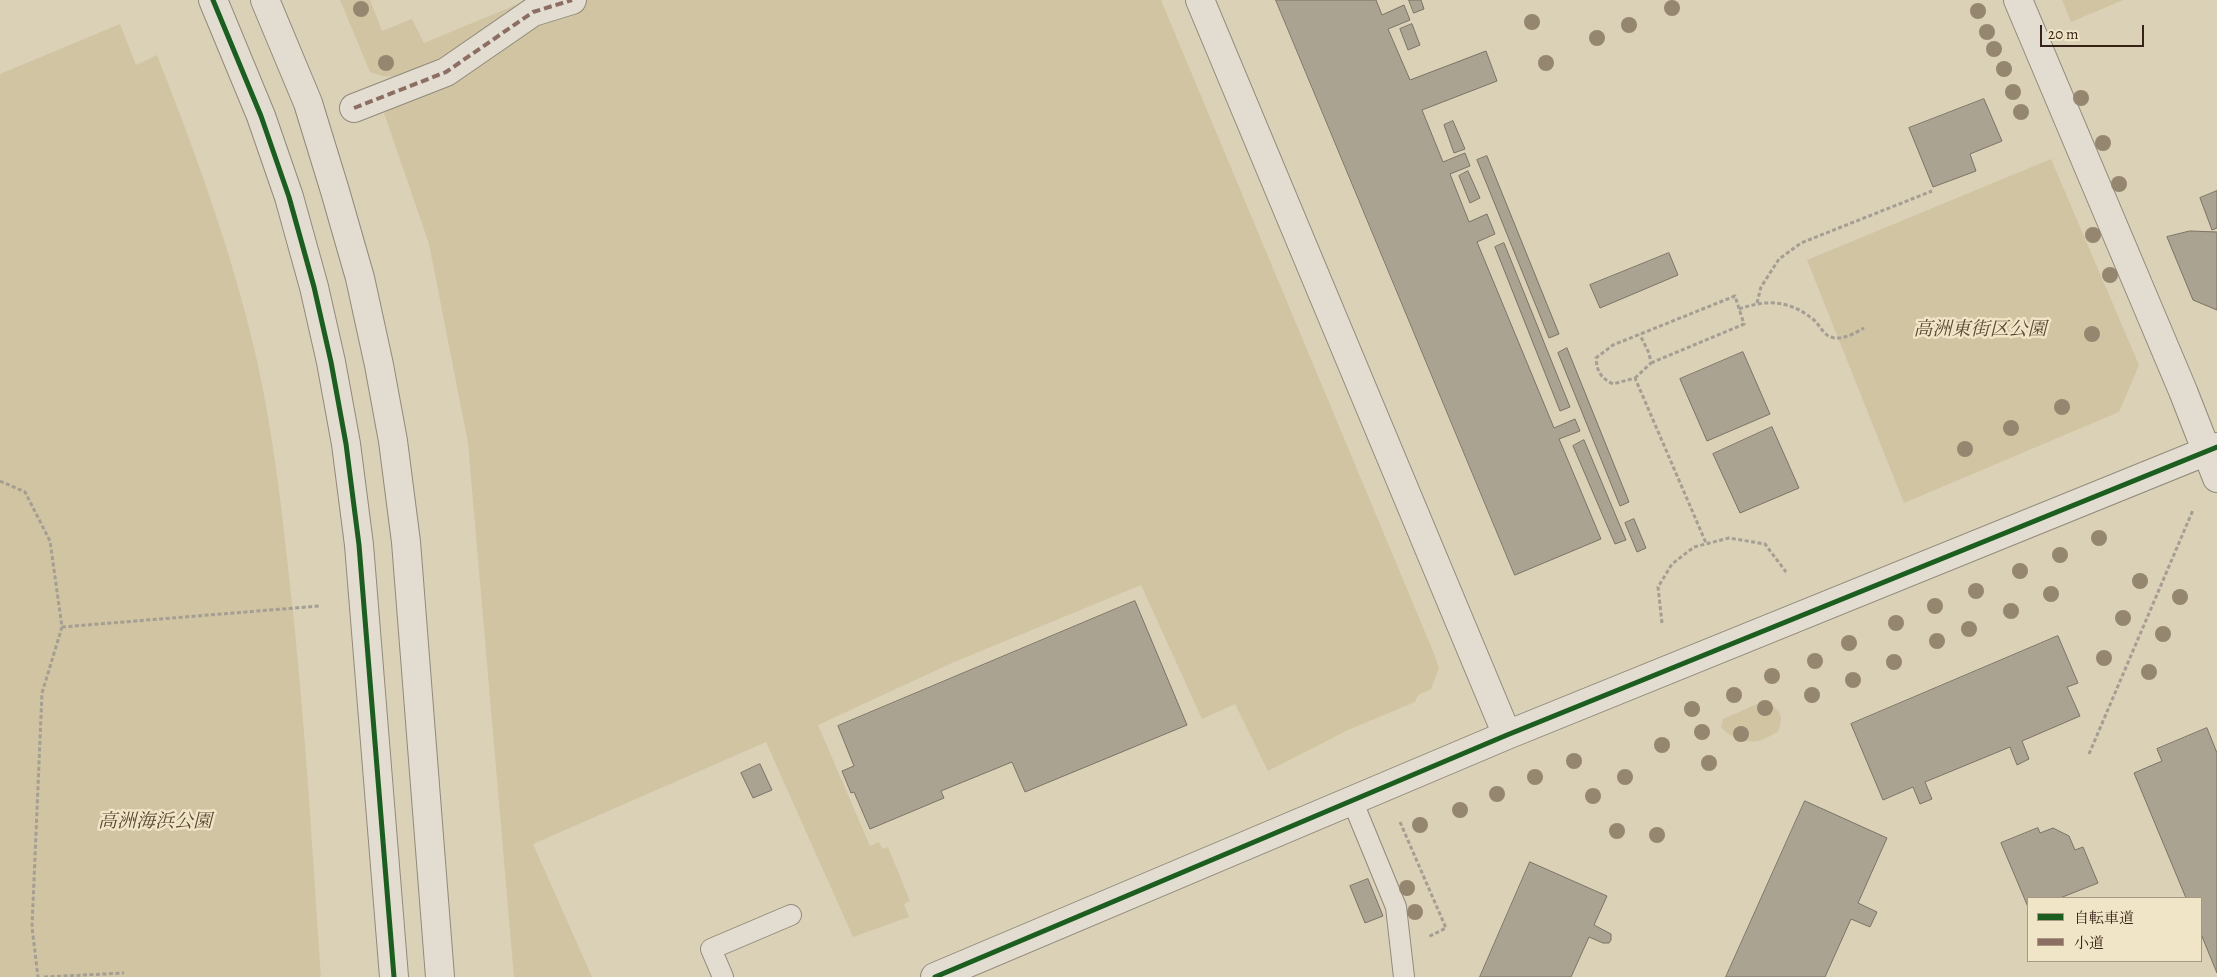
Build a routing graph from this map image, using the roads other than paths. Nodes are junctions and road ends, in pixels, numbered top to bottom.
1 (213, 0) edge
2 (265, 0) edge
3 (572, 0) edge
4 (1200, 0) edge
5 (2018, 0) edge
6 (354, 108) dead end
7 (2212, 449) edge
8 (2217, 478) edge
9 (1507, 735) junction
10 (1352, 800) junction
11 (791, 914) dead end
12 (394, 977) edge
13 (440, 977) edge
14 (723, 977) edge
15 (935, 977) edge
16 (1404, 977) edge

1 - 12 street
2 - 13 street
3 - 6 street
4 - 9 street
5 - 7 street
7 - 8 street
7 - 9 street
9 - 10 street
10 - 15 street
10 - 16 lane
11 - 14 lane

